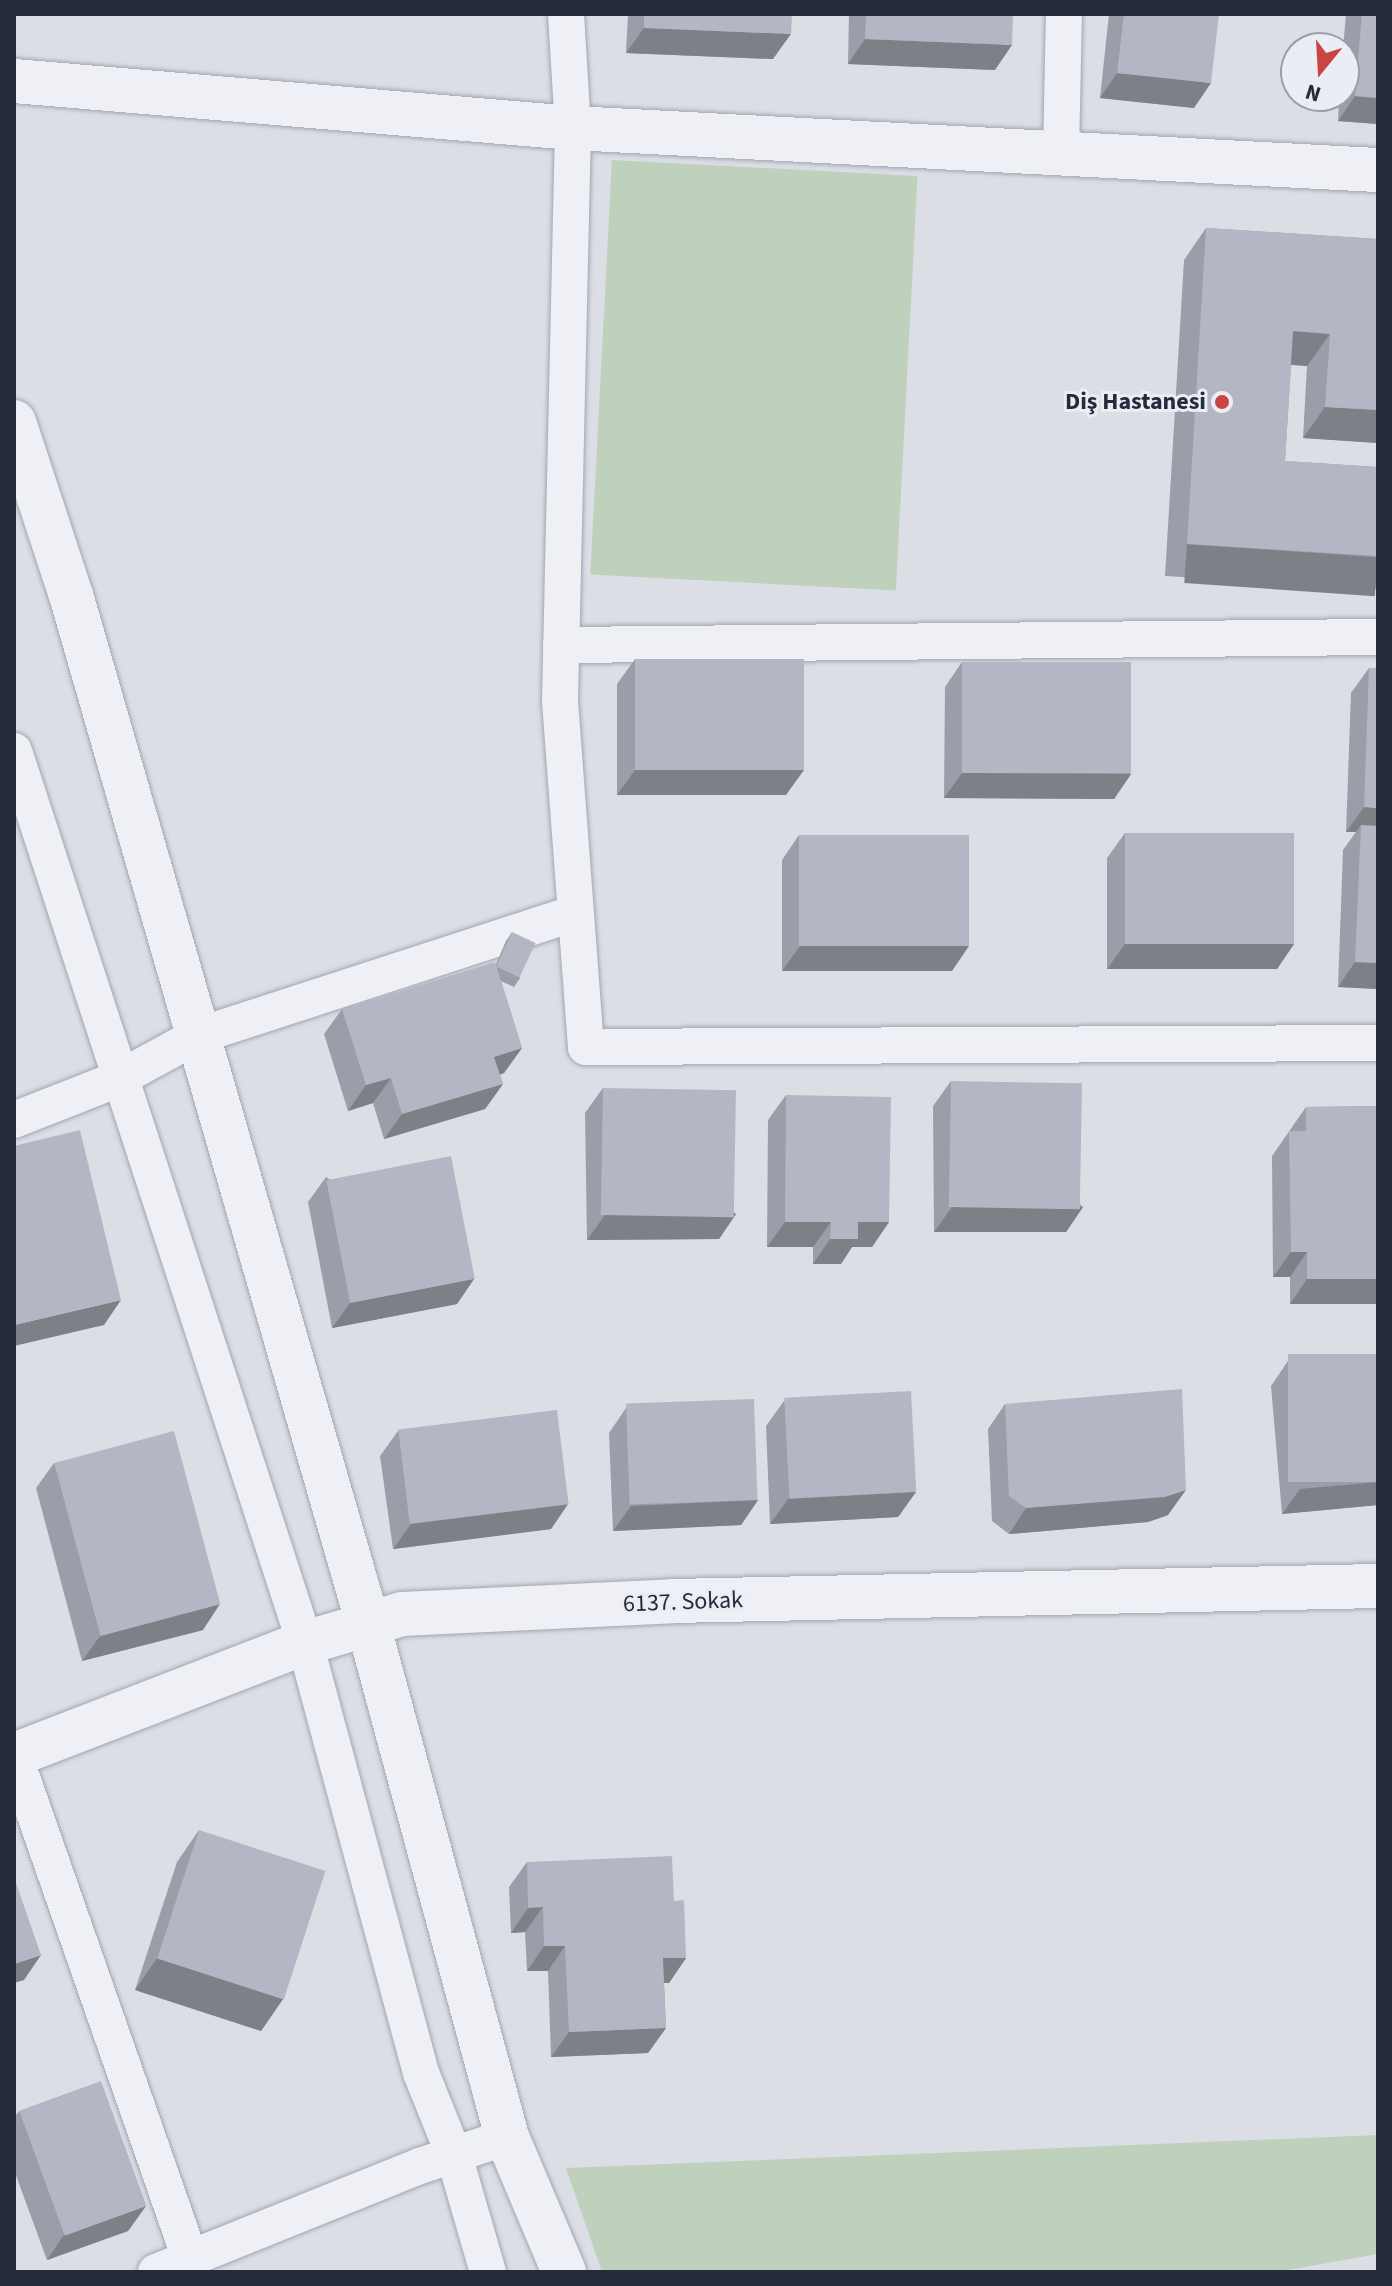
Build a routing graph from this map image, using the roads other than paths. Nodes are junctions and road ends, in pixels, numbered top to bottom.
1 (566, 14) edge
2 (1064, 14) edge
3 (14, 81) edge
4 (573, 128) junction
5 (1061, 154) junction
6 (1378, 170) edge
7 (14, 422) edge
8 (1378, 637) edge
9 (561, 645) junction
10 (14, 751) edge
11 (576, 913) junction
12 (197, 1036) junction
13 (1378, 1043) edge
14 (118, 1079) junction
15 (14, 1120) edge
16 (1378, 1586) edge
17 (368, 1624) junction
18 (305, 1643) junction
19 (14, 1755) edge
20 (507, 2137) junction
21 (454, 2155) junction
22 (190, 2258) junction
23 (156, 2272) edge
24 (488, 2272) edge
25 (564, 2272) edge

1 - 4 street
2 - 5 street
3 - 4 street
4 - 5 street
4 - 9 street
5 - 6 street
7 - 12 street
8 - 9 street
9 - 11 street
10 - 14 street
11 - 12 street
11 - 13 street
12 - 14 street
12 - 17 street
14 - 15 street
14 - 18 street
16 - 17 street, 6137. Sokak
17 - 18 street, 6137. Sokak
17 - 20 street
18 - 19 street, 6137. Sokak
18 - 21 street
19 - 22 street
20 - 21 street
20 - 25 street
21 - 22 street
21 - 24 street
22 - 23 street

